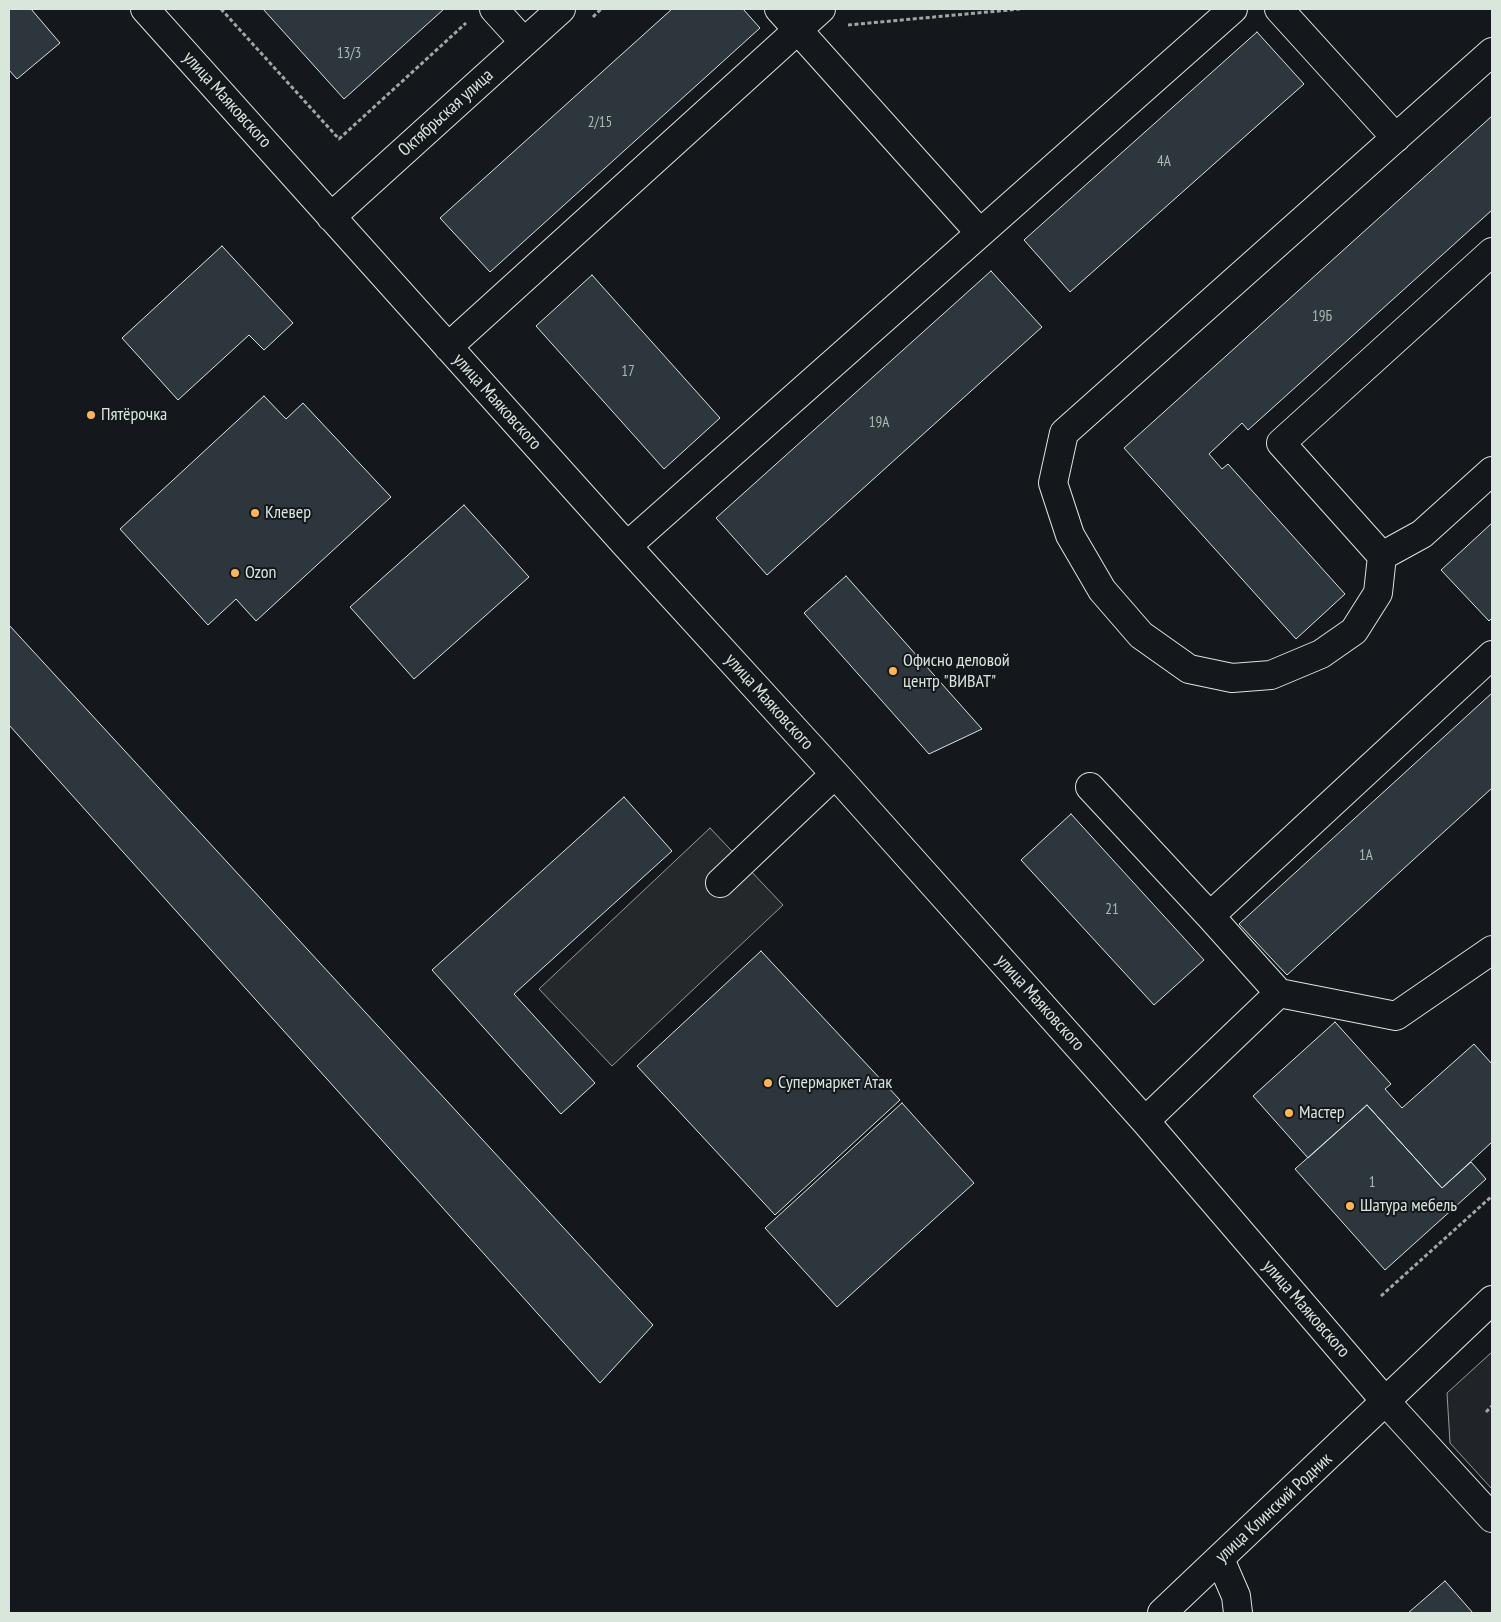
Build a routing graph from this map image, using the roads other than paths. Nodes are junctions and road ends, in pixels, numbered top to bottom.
1 (145, 9) edge
2 (494, 9) edge
3 (561, 9) edge
4 (779, 9) edge
5 (820, 9) edge
6 (1234, 9) edge
7 (1279, 9) edge
8 (798, 30) junction
9 (524, 42) junction
10 (1492, 52) edge
11 (1396, 138) junction
12 (331, 217) junction
13 (980, 233) junction
14 (1492, 252) edge
15 (448, 347) junction
16 (1492, 471) edge
17 (627, 546) junction
18 (1382, 556) junction
19 (1492, 655) edge
20 (835, 774) junction
21 (1090, 787) dead end
22 (720, 883) dead end
23 (1210, 916) junction
24 (1492, 950) edge
25 (1279, 993) junction
26 (1145, 1121) junction
27 (1492, 1300) edge
28 (1386, 1402) junction
29 (1492, 1518) edge
30 (1220, 1559) junction
31 (1162, 1613) edge
32 (1238, 1613) edge

1 - 12 street, улица Маяковского
2 - 9 street
3 - 9 street, Октябрьская улица
4 - 8 street
5 - 8 street
6 - 13 street
7 - 11 street
8 - 13 street
8 - 15 street
9 - 12 street, Октябрьская улица
10 - 11 street
11 - 18 street
12 - 15 street, улица Маяковского
13 - 17 street
14 - 18 street
15 - 17 street, улица Маяковского
16 - 18 street
17 - 20 street, улица Маяковского
19 - 23 street
20 - 22 street
20 - 26 street, улица Маяковского
21 - 23 street
23 - 25 street
24 - 25 street
25 - 26 street
26 - 28 street, улица Маяковского
27 - 28 street, улица Клинский Родник
28 - 29 street, улица Маяковского
28 - 30 street, улица Клинский Родник
30 - 31 street, улица Клинский Родник
30 - 32 street

